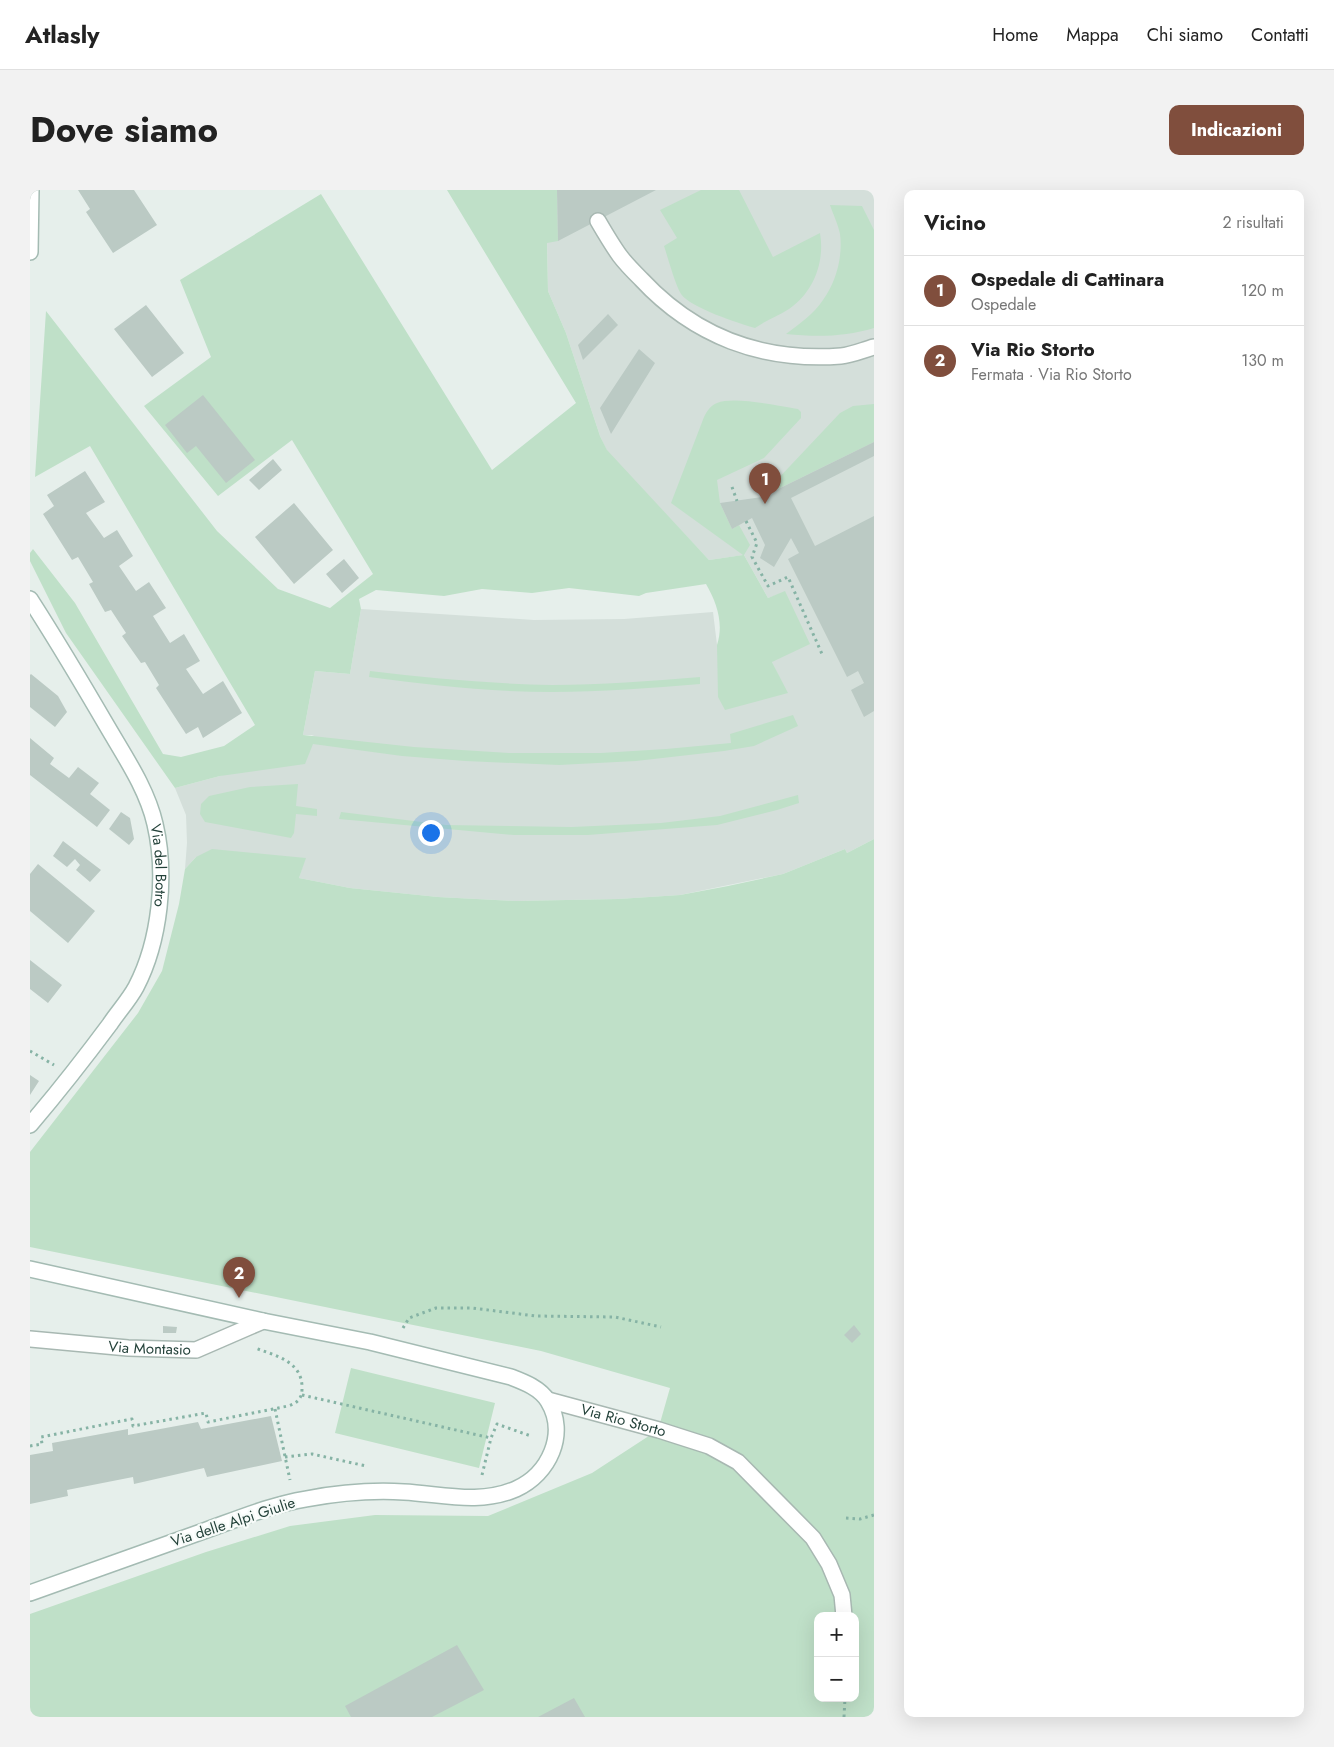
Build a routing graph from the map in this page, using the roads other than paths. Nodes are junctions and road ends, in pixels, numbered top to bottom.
1 (30, 190) edge
2 (598, 221) dead end
3 (30, 252) edge
4 (874, 348) edge
5 (30, 600) edge
6 (30, 1125) edge
7 (30, 1269) edge
8 (263, 1321) junction
9 (30, 1339) edge
10 (548, 1400) junction
11 (30, 1593) edge
12 (844, 1612) edge

1 - 3 street
2 - 4 street
5 - 6 street, Via del Botro
7 - 8 street, Via Rio Storto
8 - 9 street, Via Montasio
8 - 10 street, Via Rio Storto
10 - 11 street, Via delle Alpi Giulie
10 - 12 street, Via Rio Storto

